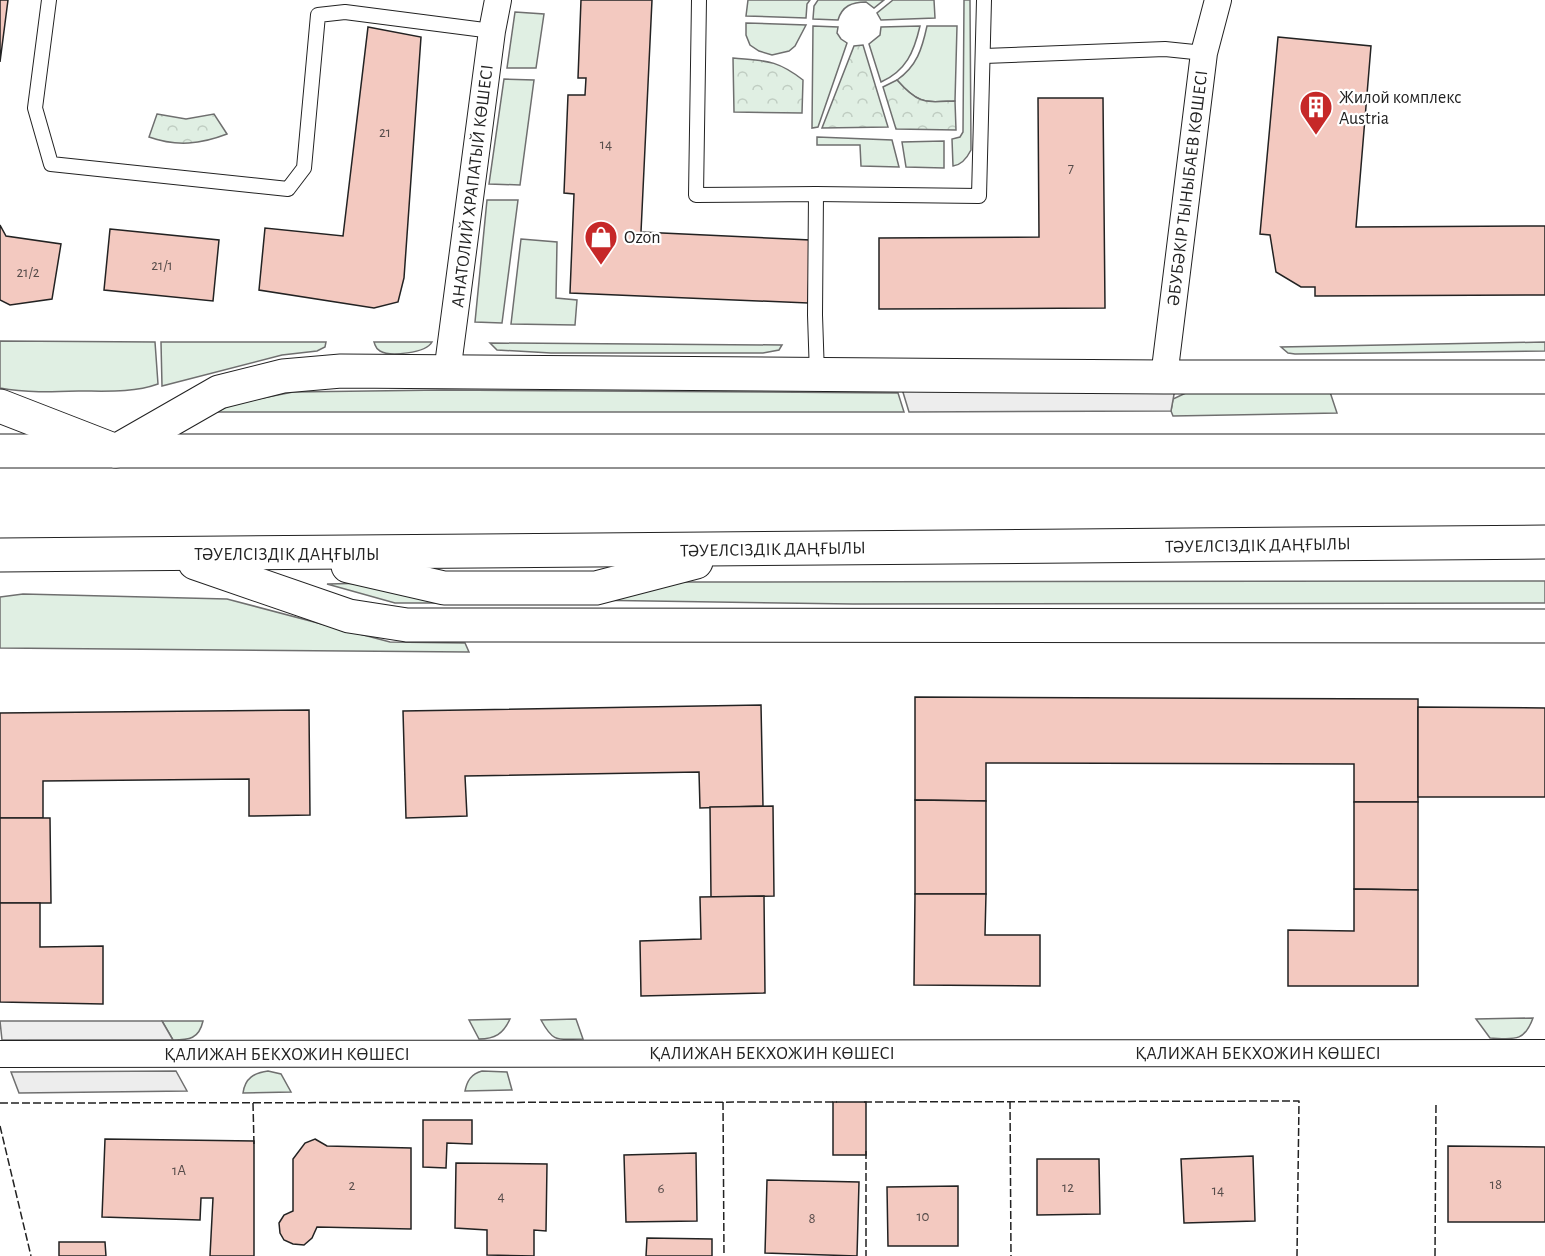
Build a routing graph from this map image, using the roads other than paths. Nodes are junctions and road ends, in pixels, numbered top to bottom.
1 (49, 0) edge
2 (320, 0) edge
3 (498, 0) edge
4 (699, 0) edge
5 (984, 0) edge
6 (1218, 0) edge
7 (318, 15) junction
8 (492, 31) junction
9 (1204, 53) junction
10 (984, 56) junction
11 (816, 194) junction
12 (447, 373) junction
13 (817, 375) junction
14 (1164, 377) junction
15 (1545, 377) edge
16 (0, 406) edge
17 (0, 451) edge
18 (116, 451) junction
19 (1545, 451) edge
20 (1545, 542) edge
21 (79, 554) junction
22 (0, 555) edge
23 (171, 555) junction
24 (0, 573) edge
25 (1545, 626) edge
26 (1545, 1053) edge
27 (0, 1054) edge

1 - 7 lane
2 - 7 lane
3 - 8 street, АНАТОЛИЙ ХРАПАТЫЙ КӨШЕСІ
4 - 11 lane
5 - 10 lane
6 - 9 street, ӘБУБӘКІР ТЫНЫБАЕВ КӨШЕСІ
7 - 8 lane
8 - 12 street, АНАТОЛИЙ ХРАПАТЫЙ КӨШЕСІ
9 - 10 lane
9 - 14 street, ӘБУБӘКІР ТЫНЫБАЕВ КӨШЕСІ
10 - 11 lane
11 - 13 lane
12 - 13 main road
12 - 18 main road
13 - 14 main road
14 - 15 main road
16 - 18 main road
17 - 18 main road
18 - 19 main road
20 - 23 main road, ТӘУЕЛСІЗДІК ДАҢҒЫЛЫ
21 - 22 main road, ТӘУЕЛСІЗДІК ДАҢҒЫЛЫ
21 - 23 main road, ТӘУЕЛСІЗДІК ДАҢҒЫЛЫ
21 - 24 main road
23 - 25 main road
26 - 27 street, ҚАЛИЖАН БЕКХОЖИН КӨШЕСІ

